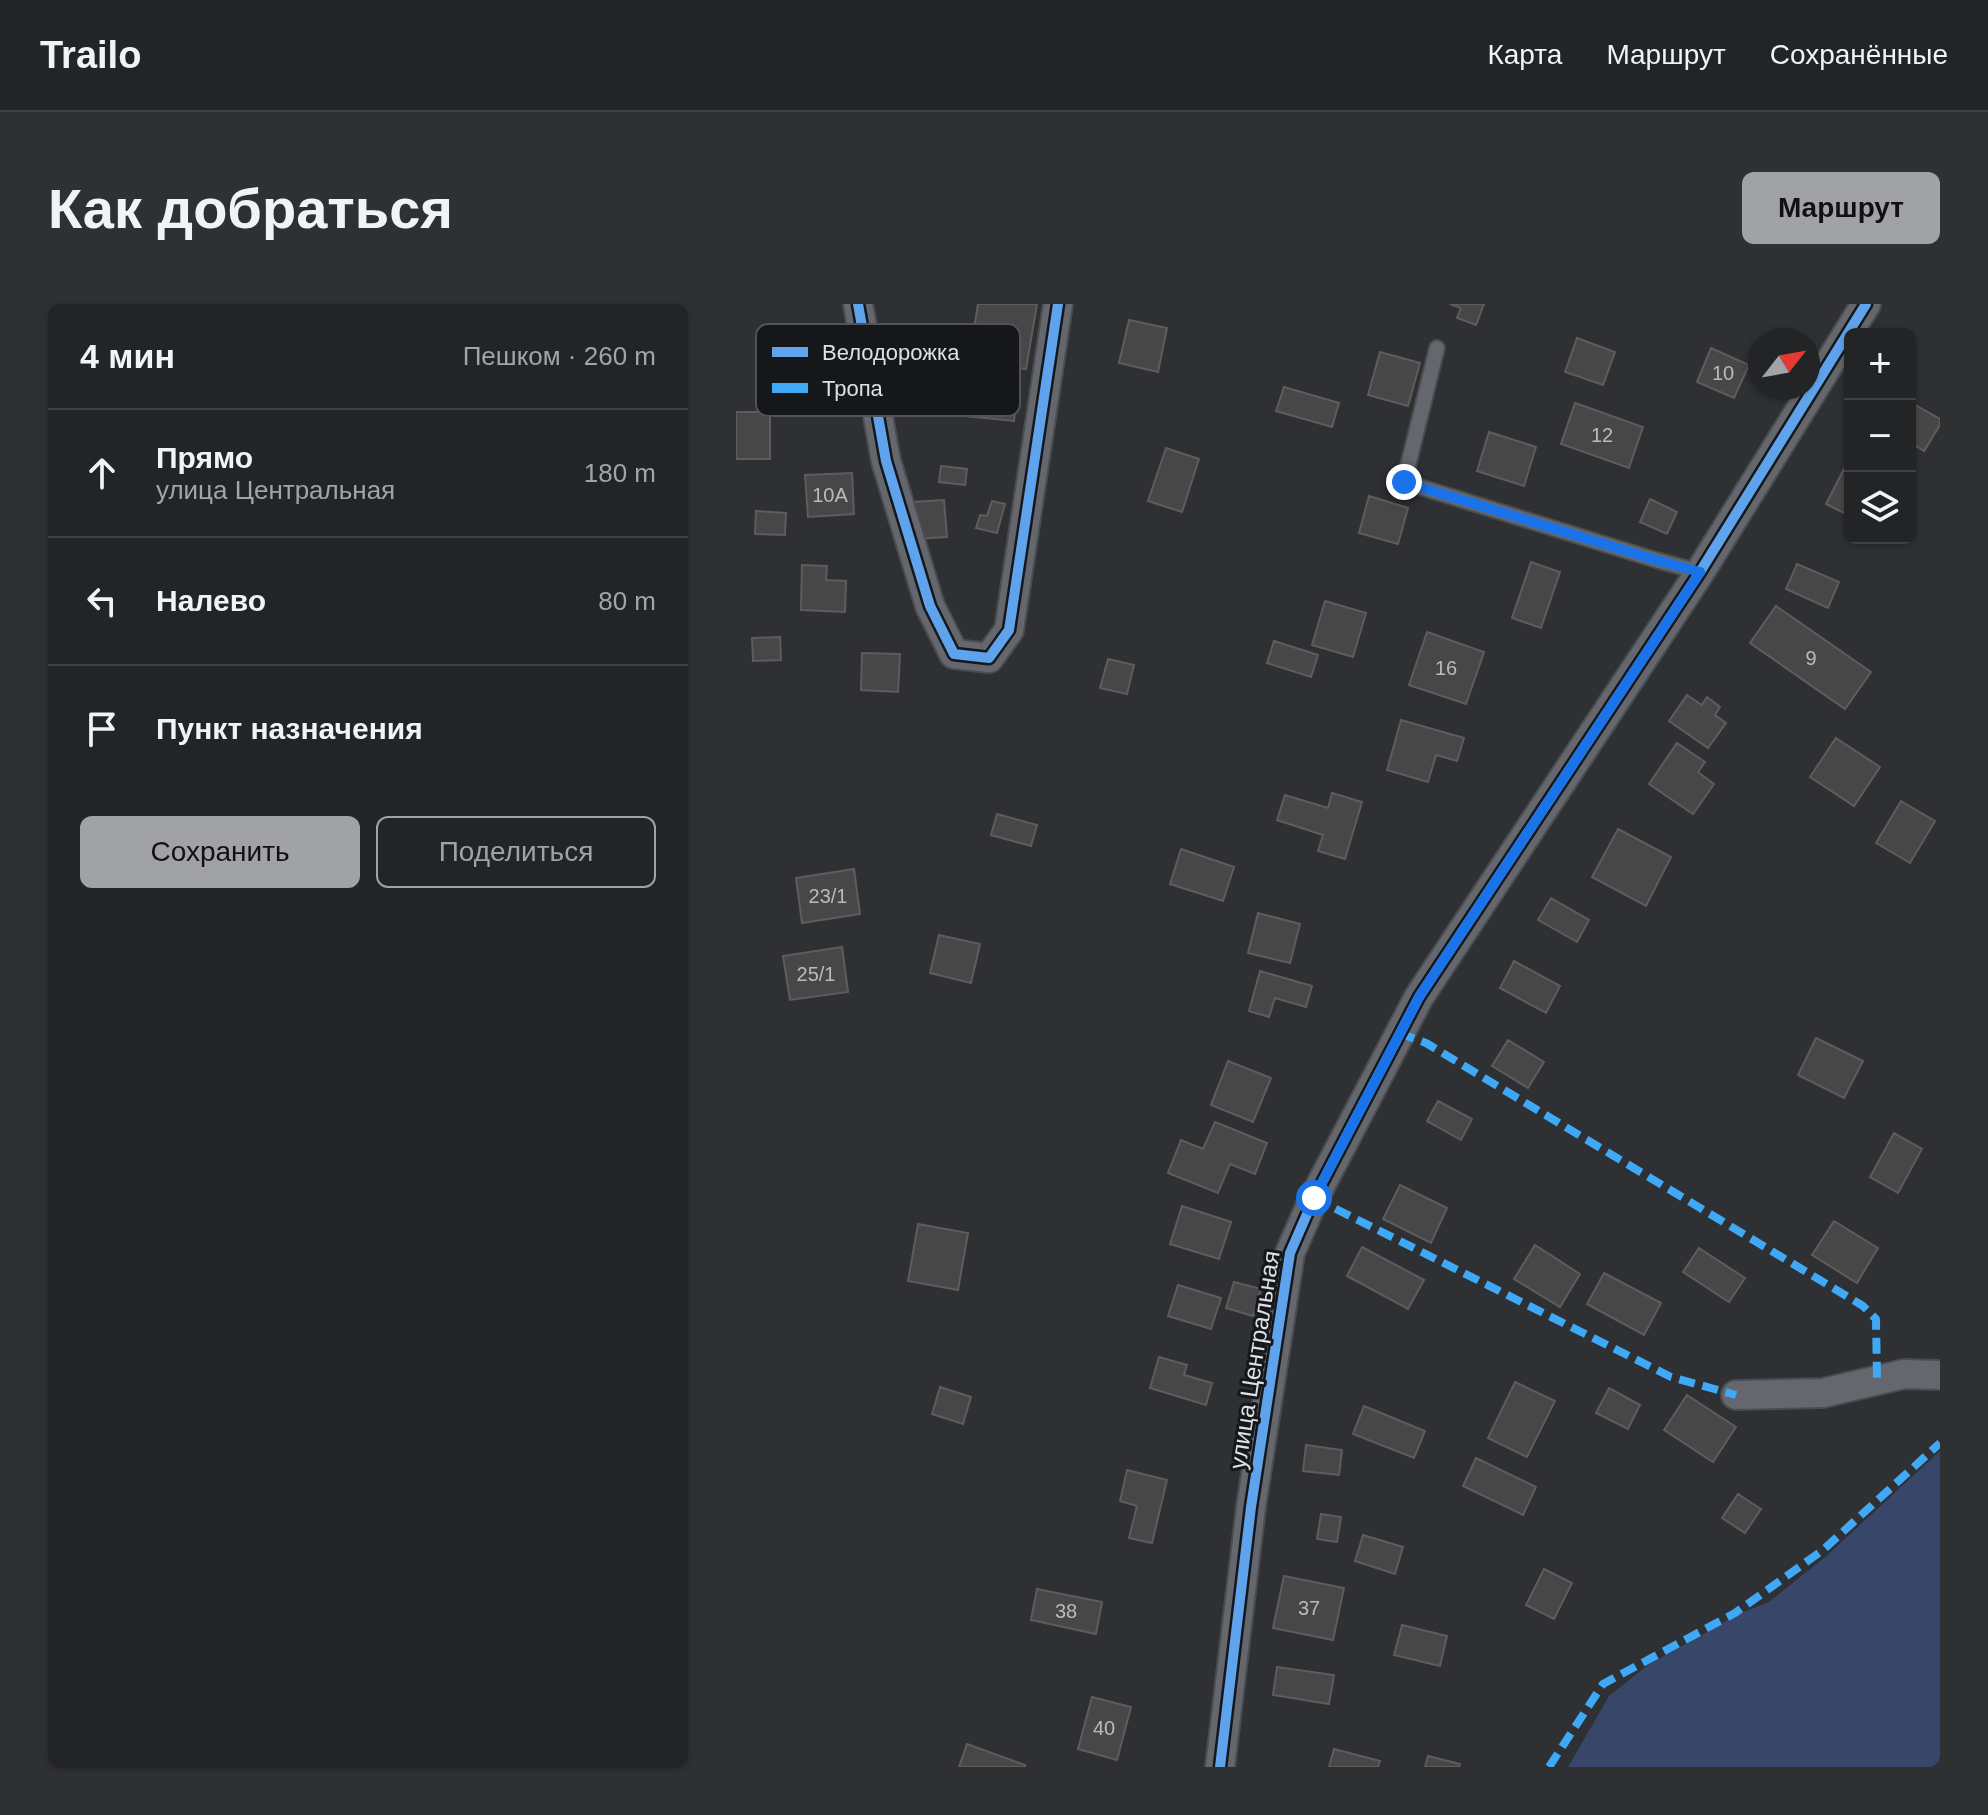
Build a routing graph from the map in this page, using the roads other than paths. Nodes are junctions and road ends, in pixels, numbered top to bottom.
1 (858, 304) edge
2 (1058, 304) edge
3 (1866, 304) edge
4 (862, 324) edge
5 (1437, 348) dead end
6 (878, 416) edge
7 (1700, 572) junction
8 (1940, 1375) edge
9 (1736, 1395) dead end
10 (1220, 1767) edge

1 - 4 street
2 - 6 street
3 - 7 street, улица Центральная
5 - 7 lane
7 - 10 street, улица Центральная
8 - 9 street

